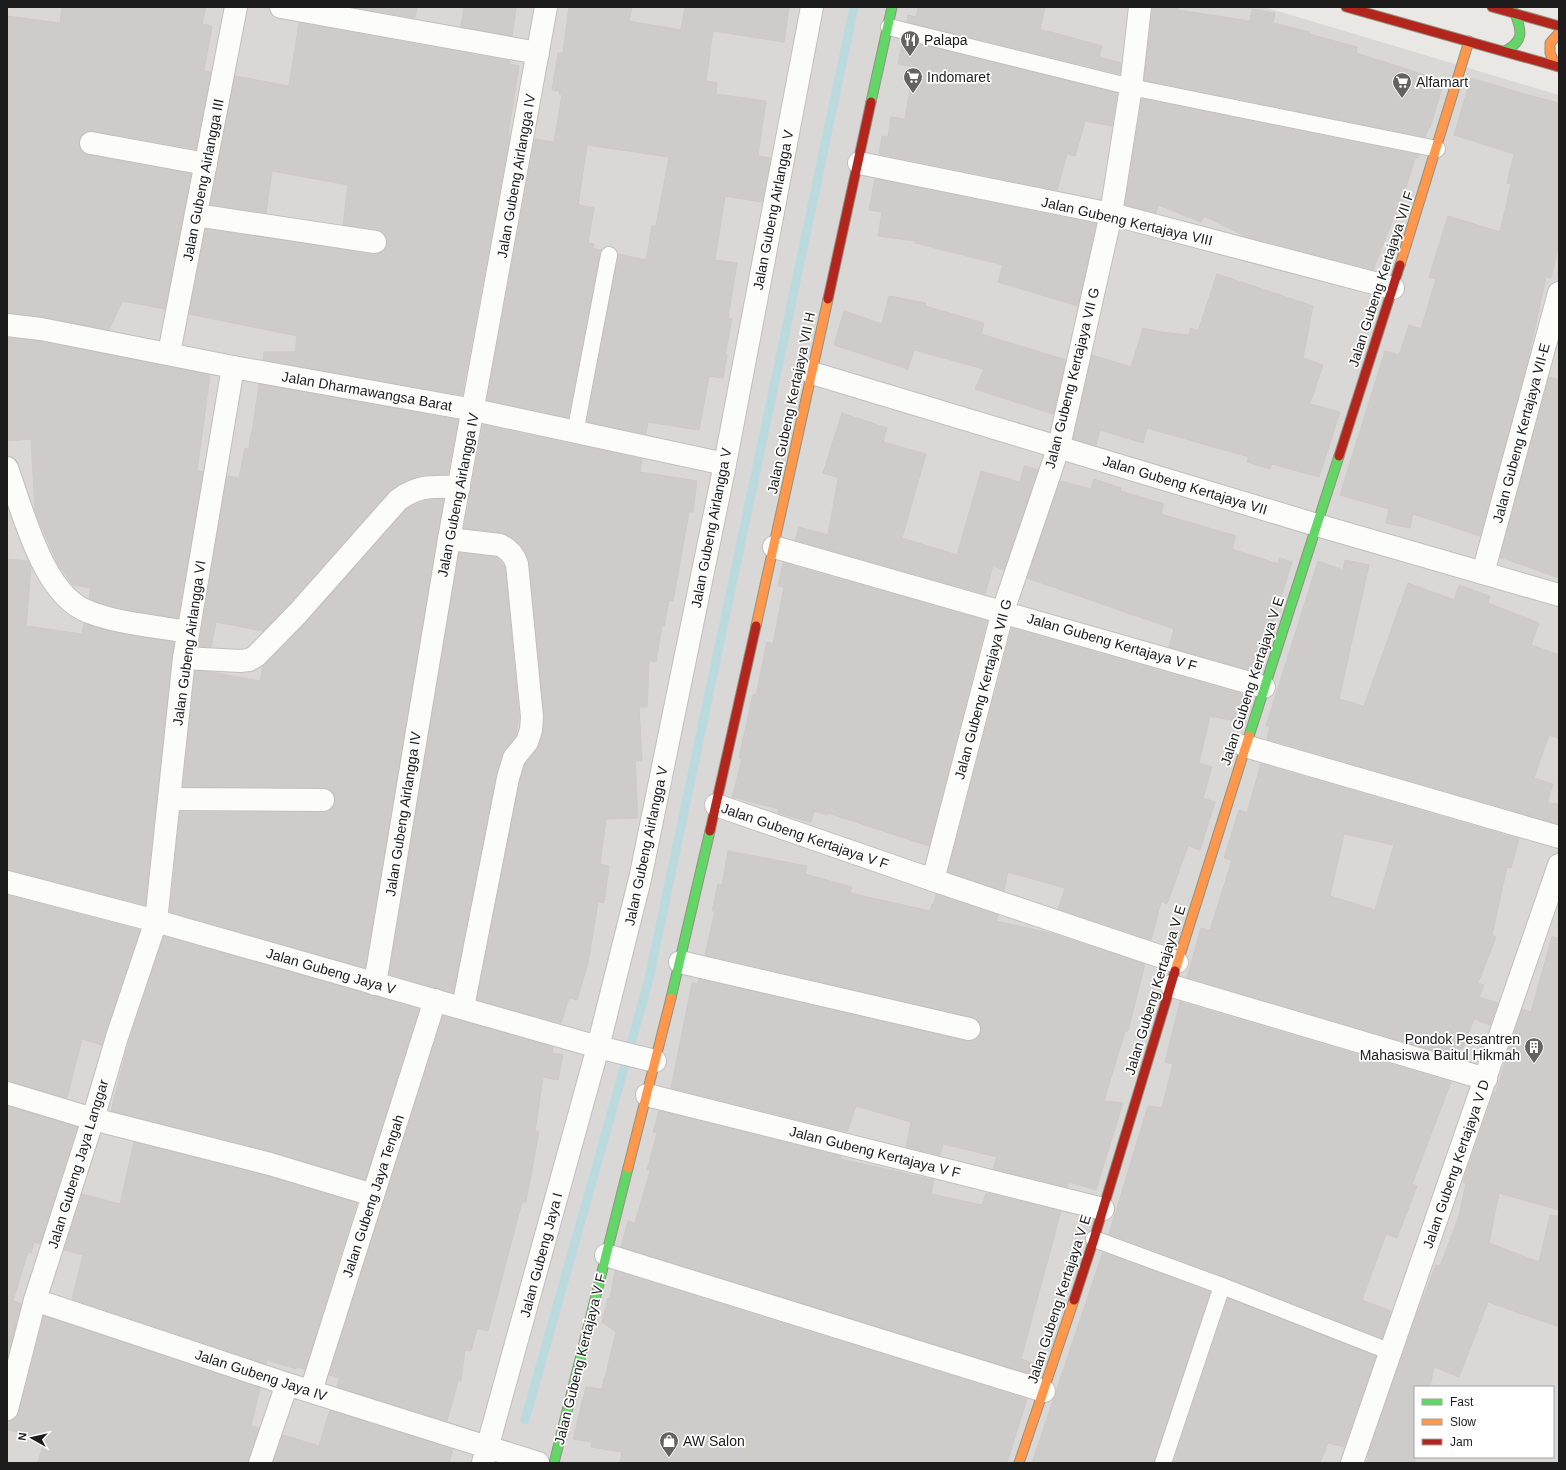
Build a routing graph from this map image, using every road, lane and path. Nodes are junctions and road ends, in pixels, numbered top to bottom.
1 (236, 7) edge
2 (281, 7) edge
3 (546, 7) edge
4 (812, 7) edge
5 (892, 7) edge
6 (1140, 7) edge
7 (1346, 7) edge
8 (1492, 7) edge
9 (1515, 14) junction
10 (1559, 26) edge
11 (889, 28) junction
12 (1559, 33) edge
13 (1469, 41) junction
14 (1505, 51) junction
15 (538, 53) junction
16 (1557, 66) edge
17 (1131, 87) junction
18 (91, 143) dead end
19 (1437, 149) junction
20 (859, 163) junction
21 (206, 164) junction
22 (1111, 214) junction
23 (196, 215) junction
24 (375, 242) dead end
25 (609, 255) dead end
26 (1392, 288) junction
27 (1559, 293) edge
28 (7, 325) edge
29 (169, 353) junction
30 (232, 367) junction
31 (812, 373) junction
32 (474, 410) junction
33 (575, 433) junction
34 (1058, 446) junction
35 (725, 464) junction
36 (7, 468) edge
37 (459, 487) junction
38 (1318, 525) junction
39 (449, 539) junction
40 (774, 547) junction
41 (1484, 573) junction
42 (1559, 595) edge
43 (1003, 611) junction
44 (188, 632) junction
45 (184, 658) junction
46 (1264, 687) junction
47 (1245, 746) junction
48 (169, 798) junction
49 (323, 800) dead end
50 (716, 805) junction
51 (1559, 837) edge
52 (1559, 865) edge
53 (933, 880) junction
54 (7, 882) edge
55 (156, 921) junction
56 (680, 962) junction
57 (1178, 962) junction
58 (375, 984) junction
59 (1172, 986) junction
60 (435, 1000) junction
61 (463, 1008) junction
62 (969, 1028) dead end
63 (605, 1049) junction
64 (649, 1060) junction
65 (1486, 1079) junction
66 (7, 1093) edge
67 (647, 1095) junction
68 (93, 1119) junction
69 (374, 1195) junction
70 (1103, 1209) junction
71 (1094, 1239) junction
72 (606, 1255) junction
73 (1222, 1286) junction
74 (35, 1300) junction
75 (1391, 1352) junction
76 (287, 1384) junction
77 (311, 1391) junction
78 (1044, 1391) junction
79 (7, 1409) edge
80 (486, 1455) edge
81 (260, 1463) edge
82 (538, 1463) edge
83 (554, 1463) edge
84 (1019, 1463) edge
85 (1163, 1463) edge
86 (1352, 1463) edge

1 - 21 street, Jalan Gubeng Airlangga III
2 - 15 street
3 - 15 street, Jalan Gubeng Airlangga IV
4 - 35 street, Jalan Gubeng Airlangga V
5 - 11 street, Jalan Gubeng Kertajaya VII H
6 - 17 street, Jalan Gubeng Kertajaya VII G
7 - 13 street
8 - 9 street
9 - 10 street
9 - 14 street
11 - 17 lane
11 - 20 street, Jalan Gubeng Kertajaya VII H
12 - 16 street
13 - 14 street
13 - 19 street, Jalan Gubeng Kertajaya VII F
14 - 16 street
15 - 32 street, Jalan Gubeng Airlangga IV
17 - 19 lane
17 - 22 street, Jalan Gubeng Kertajaya VII G
18 - 21 street
19 - 26 street, Jalan Gubeng Kertajaya VII F
20 - 22 street, Jalan Gubeng Kertajaya VIII
20 - 31 street, Jalan Gubeng Kertajaya VII H
21 - 23 street, Jalan Gubeng Airlangga III
22 - 26 street, Jalan Gubeng Kertajaya VIII
22 - 34 street, Jalan Gubeng Kertajaya VII G
23 - 24 street
23 - 29 street, Jalan Gubeng Airlangga III
25 - 33 lane
26 - 38 street, Jalan Gubeng Kertajaya VII F
27 - 41 street, Jalan Gubeng Kertajaya VII-E
28 - 29 street, Jalan Dharmawangsa Barat
29 - 30 street, Jalan Dharmawangsa Barat
30 - 32 street, Jalan Dharmawangsa Barat
30 - 44 street, Jalan Gubeng Airlangga VI
31 - 34 street, Jalan Gubeng Kertajaya VII
31 - 40 street, Jalan Gubeng Kertajaya VII H
32 - 33 street, Jalan Dharmawangsa Barat
32 - 37 street, Jalan Gubeng Airlangga IV
33 - 35 street, Jalan Dharmawangsa Barat
34 - 38 street, Jalan Gubeng Kertajaya VII
34 - 43 street, Jalan Gubeng Kertajaya VII G
35 - 63 street, Jalan Gubeng Airlangga V
36 - 44 street
37 - 39 street, Jalan Gubeng Airlangga IV
37 - 45 street
38 - 41 street, Jalan Gubeng Kertajaya VII
38 - 46 street, Jalan Gubeng Kertajaya V E
39 - 58 street, Jalan Gubeng Airlangga IV
39 - 61 street
40 - 43 street, Jalan Gubeng Kertajaya V F
40 - 50 street, Jalan Gubeng Kertajaya VII H
41 - 42 street, Jalan Gubeng Kertajaya VII
43 - 46 street, Jalan Gubeng Kertajaya V F
43 - 53 street, Jalan Gubeng Kertajaya VII G
44 - 45 street, Jalan Gubeng Airlangga VI
45 - 48 street, Jalan Gubeng Airlangga VI
46 - 47 street, Jalan Gubeng Kertajaya V E
47 - 51 street
47 - 57 street, Jalan Gubeng Kertajaya V E
48 - 49 street
48 - 55 street, Jalan Gubeng Airlangga VI
50 - 53 street, Jalan Gubeng Kertajaya V F
50 - 56 street, Jalan Gubeng Kertajaya V F
52 - 65 street, Jalan Gubeng Kertajaya V D
53 - 57 street, Jalan Gubeng Kertajaya V F
54 - 55 street, Jalan Gubeng Jaya V
55 - 58 street, Jalan Gubeng Jaya V
55 - 68 street, Jalan Gubeng Jaya Langgar
56 - 62 street
56 - 64 street, Jalan Gubeng Kertajaya V F
57 - 59 street, Jalan Gubeng Kertajaya V E
58 - 60 street, Jalan Gubeng Jaya V
59 - 65 street
59 - 70 street, Jalan Gubeng Kertajaya V E
60 - 61 street, Jalan Gubeng Jaya V
60 - 69 street, Jalan Gubeng Jaya Tengah
61 - 63 street, Jalan Gubeng Jaya V
63 - 64 street, Jalan Gubeng Jaya V
63 - 80 street, Jalan Gubeng Jaya I
64 - 67 street, Jalan Gubeng Kertajaya V F
65 - 75 street, Jalan Gubeng Kertajaya V D
66 - 68 street
67 - 70 street, Jalan Gubeng Kertajaya V F
67 - 72 street, Jalan Gubeng Kertajaya V F
68 - 69 street
68 - 74 street, Jalan Gubeng Jaya Langgar
69 - 77 street, Jalan Gubeng Jaya Tengah
70 - 71 street, Jalan Gubeng Kertajaya V E
71 - 73 lane
71 - 78 street, Jalan Gubeng Kertajaya V E
72 - 78 street, Jalan Gubeng Kertajaya V F
72 - 83 street, Jalan Gubeng Kertajaya V F
73 - 75 lane
73 - 85 lane
74 - 76 street, Jalan Gubeng Jaya IV
74 - 79 street, Jalan Gubeng Jaya Langgar
75 - 86 street, Jalan Gubeng Kertajaya V D
76 - 77 street, Jalan Gubeng Jaya IV
76 - 81 street
77 - 80 street, Jalan Gubeng Jaya IV
78 - 84 street, Jalan Gubeng Kertajaya V E
80 - 82 street, Jalan Gubeng Jaya IV

